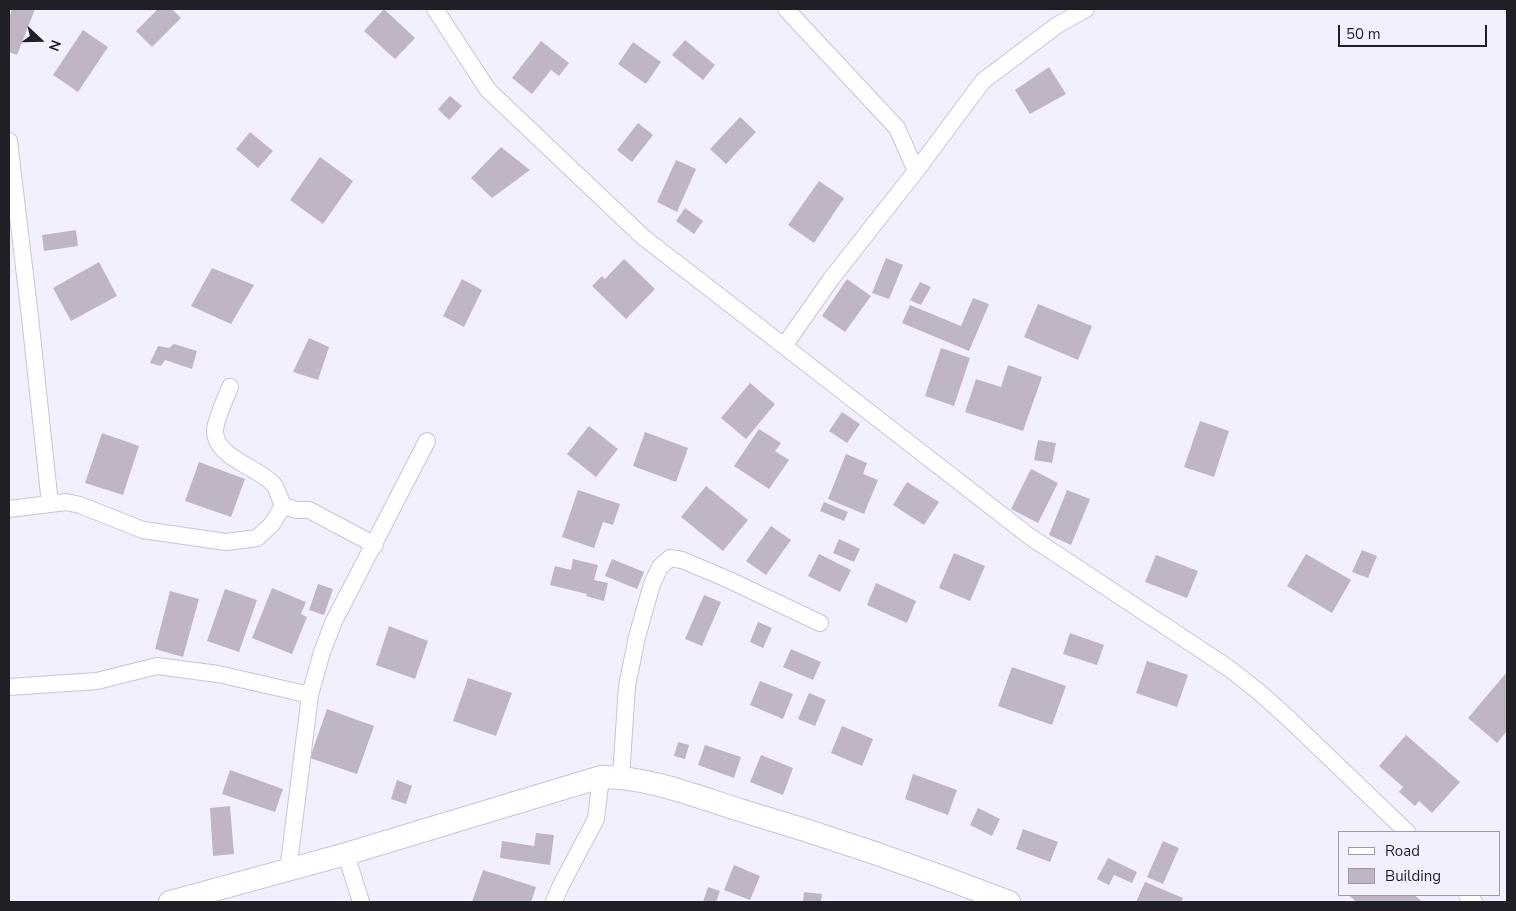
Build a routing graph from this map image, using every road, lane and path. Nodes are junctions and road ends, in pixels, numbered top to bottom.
1 (435, 9) edge
2 (786, 9) edge
3 (1086, 9) edge
4 (9, 140) edge
5 (916, 171) junction
6 (784, 346) junction
7 (230, 387) dead end
8 (427, 441) dead end
9 (50, 504) junction
10 (283, 506) junction
11 (9, 508) edge
12 (375, 544) junction
13 (820, 623) dead end
14 (9, 687) edge
15 (310, 694) junction
16 (611, 777) junction
17 (1406, 831) edge
18 (346, 854) junction
19 (288, 871) junction
20 (170, 902) edge
21 (361, 902) edge
22 (554, 902) edge
23 (1009, 902) edge

1 - 6 street
2 - 5 street
3 - 5 street
4 - 9 street
5 - 6 street
6 - 17 street
7 - 10 street
8 - 12 street
9 - 10 street
9 - 11 street
10 - 12 street
12 - 15 street
13 - 16 street
14 - 15 street
15 - 19 street
16 - 18 street
16 - 22 street
16 - 23 street
18 - 19 street
18 - 21 street
19 - 20 street

